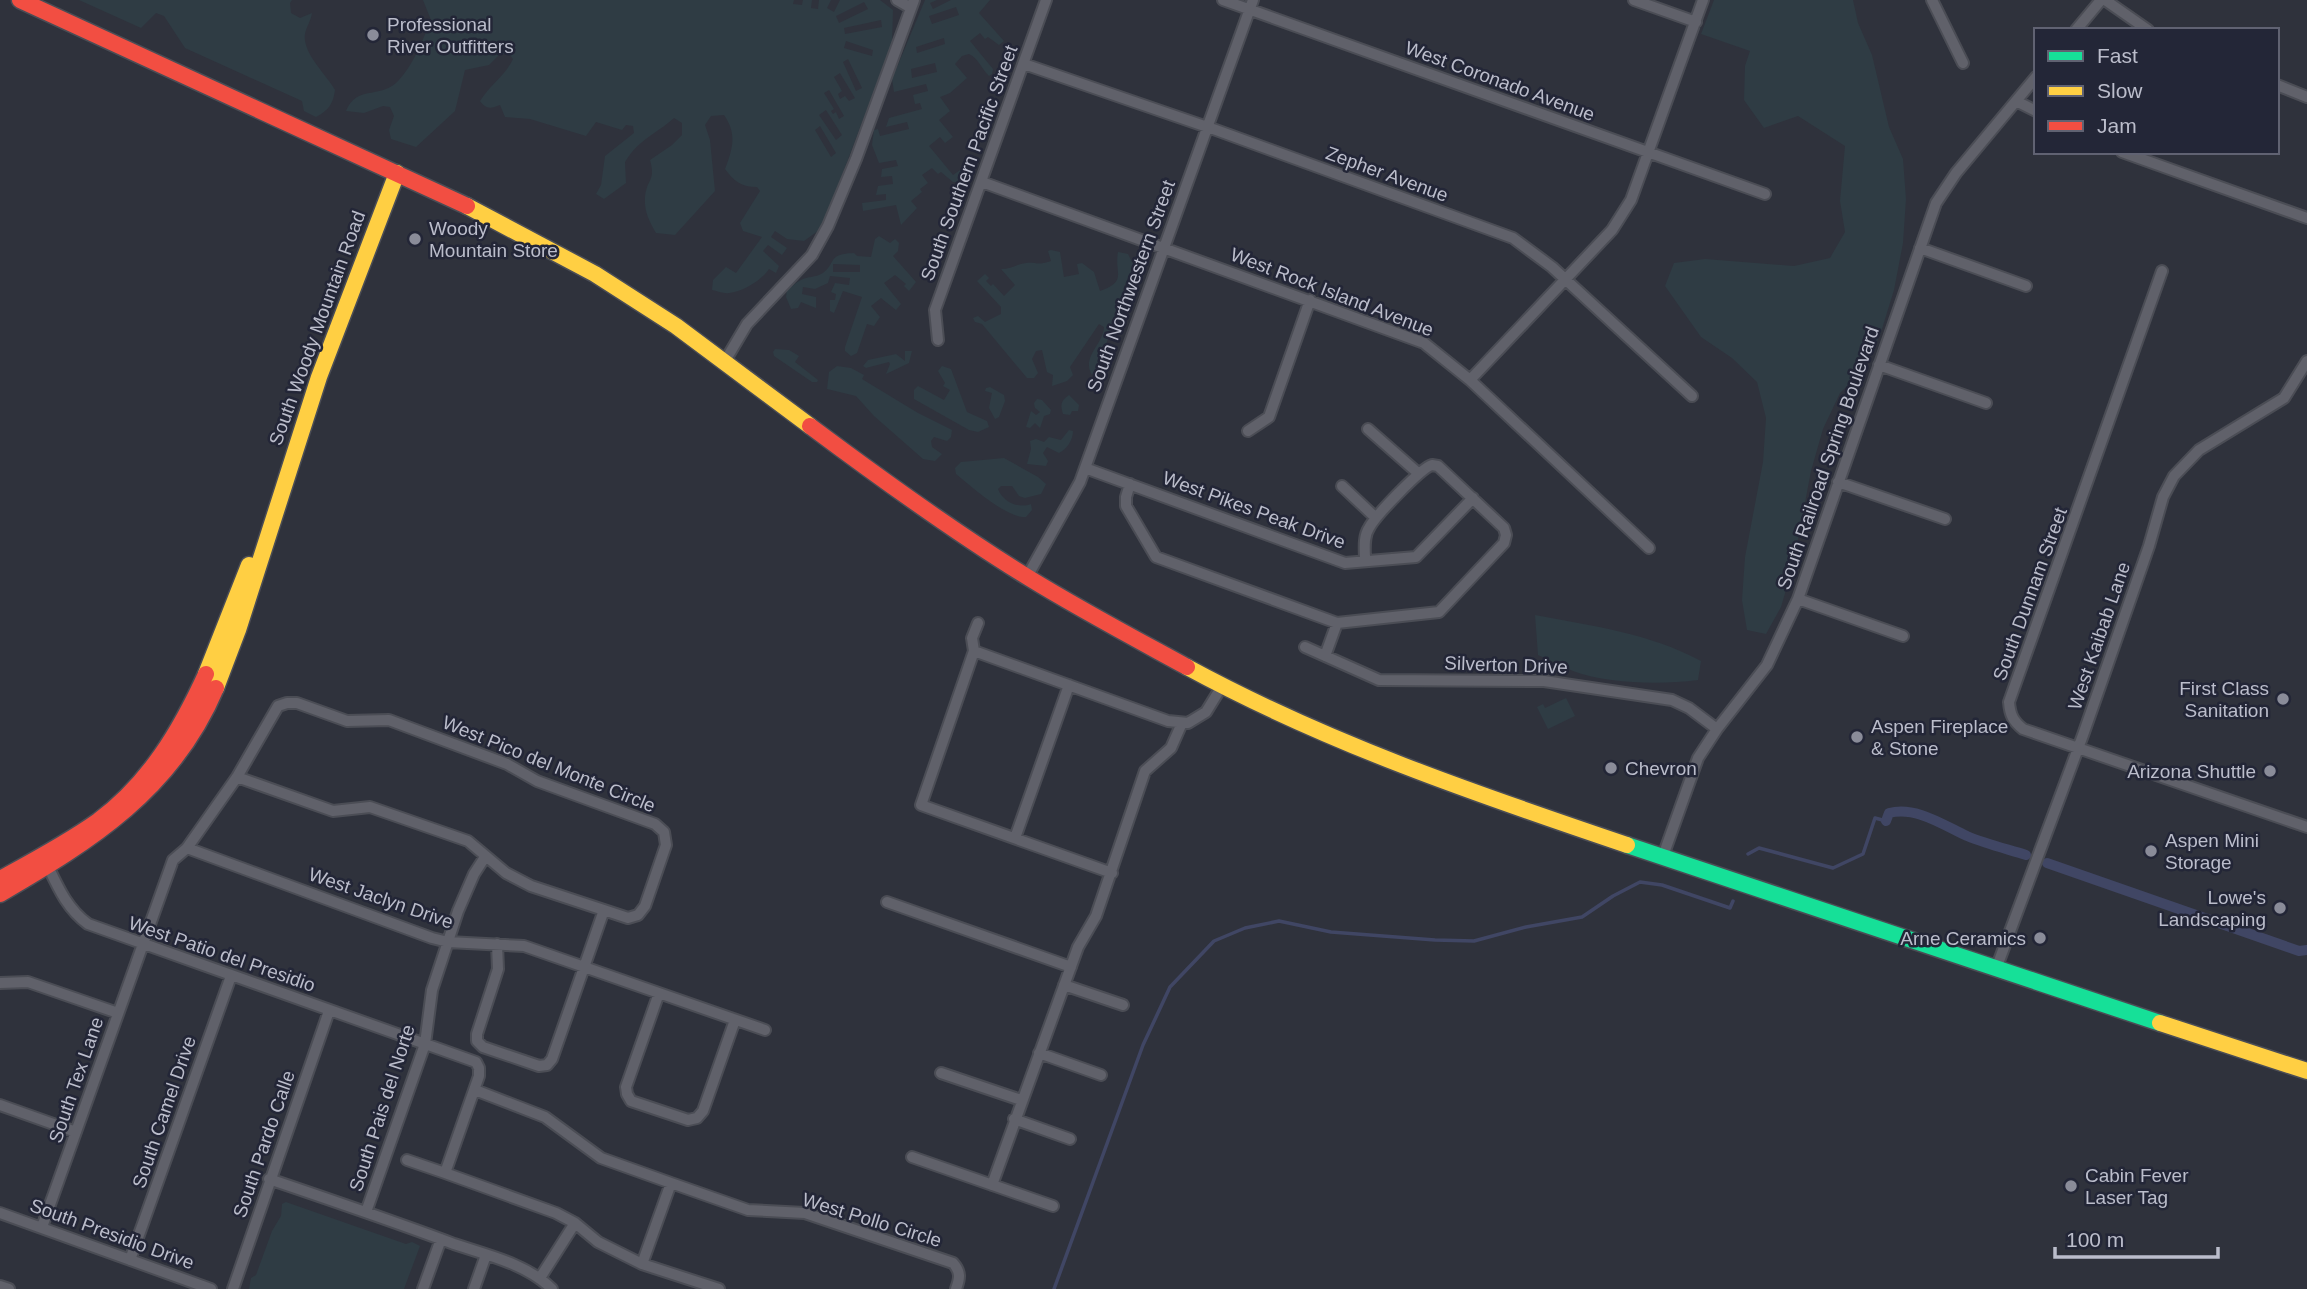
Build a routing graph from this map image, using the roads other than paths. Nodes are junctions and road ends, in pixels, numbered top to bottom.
1 (20, 0) edge
2 (897, 0) edge
3 (1046, 0) edge
4 (1223, 0) edge
5 (1634, 0) edge
6 (1703, 0) edge
7 (1932, 0) edge
8 (2103, 0) edge
9 (913, 4) edge
10 (1251, 5) edge
11 (1696, 22) junction
12 (2078, 28) edge
13 (2145, 28) edge
14 (1963, 63) dead end
15 (1024, 64) junction
16 (2034, 79) edge
17 (2279, 87) edge
18 (2307, 97) edge
19 (2016, 101) junction
20 (2034, 110) edge
21 (1208, 128) junction
22 (1649, 153) junction
23 (2128, 154) edge
24 (397, 173) junction
25 (982, 182) junction
26 (1765, 194) dead end
27 (2307, 218) edge
28 (1163, 247) junction
29 (1920, 248) junction
30 (2162, 271) dead end
31 (1566, 281) junction
32 (2026, 286) dead end
33 (1310, 300) junction
34 (938, 340) dead end
35 (725, 361) junction
36 (2307, 361) edge
37 (1879, 365) junction
38 (1471, 380) junction
39 (1692, 396) dead end
40 (1986, 402) dead end
41 (1368, 429) dead end
42 (1248, 431) dead end
43 (1085, 468) junction
44 (1418, 474) junction
45 (1838, 482) junction
46 (1130, 484) junction
47 (1342, 486) dead end
48 (1473, 498) junction
49 (1376, 519) junction
50 (1945, 519) dead end
51 (1649, 548) dead end
52 (1365, 561) junction
53 (1027, 577) junction
54 (1798, 599) junction
55 (978, 623) dead end
56 (1337, 623) junction
57 (1903, 636) dead end
58 (1305, 647) dead end
59 (974, 651) junction
60 (1325, 656) junction
61 (1069, 685) junction
62 (1222, 686) junction
63 (1182, 723) junction
64 (1717, 729) junction
65 (2078, 750) junction
66 (237, 777) junction
67 (2307, 827) edge
68 (1015, 838) junction
69 (187, 848) junction
70 (1663, 856) junction
71 (485, 857) junction
72 (45, 860) junction
73 (1112, 873) junction
74 (0, 879) edge
75 (0, 894) edge
76 (887, 902) dead end
77 (604, 910) junction
78 (448, 942) junction
79 (497, 944) junction
80 (143, 945) junction
81 (584, 967) junction
82 (1071, 967) junction
83 (1996, 969) junction
84 (230, 976) junction
85 (0, 983) edge
86 (1064, 985) junction
87 (659, 993) junction
88 (1123, 1005) dead end
89 (329, 1011) junction
90 (118, 1013) junction
91 (735, 1020) junction
92 (765, 1031) dead end
93 (425, 1044) junction
94 (1039, 1053) junction
95 (2307, 1071) edge
96 (941, 1073) dead end
97 (1101, 1075) dead end
98 (475, 1090) junction
99 (1021, 1100) junction
100 (0, 1105) edge
101 (1014, 1119) junction
102 (76, 1132) junction
103 (1070, 1139) dead end
104 (912, 1157) dead end
105 (407, 1160) dead end
106 (445, 1173) junction
107 (270, 1179) junction
108 (671, 1183) junction
109 (992, 1185) junction
110 (1053, 1206) dead end
111 (366, 1212) junction
112 (0, 1213) edge
113 (575, 1223) junction
114 (42, 1227) junction
115 (441, 1239) junction
116 (486, 1255) junction
117 (130, 1259) junction
118 (642, 1264) junction
119 (540, 1278) junction
120 (0, 1286) edge
121 (9, 1289) edge
122 (211, 1289) edge
123 (233, 1289) edge
124 (423, 1289) edge
125 (474, 1289) edge
126 (552, 1289) edge
127 (719, 1289) edge
128 (956, 1289) edge

1 - 24 main road
2 - 9 street
3 - 15 street, South Southern Pacific Street
4 - 10 street, West Coronado Avenue
5 - 11 street
6 - 11 street
7 - 14 street
8 - 12 street
8 - 13 street
9 - 35 street
10 - 21 street, South Northwestern Street
10 - 22 street, West Coronado Avenue
11 - 22 street
15 - 21 street, Zepher Avenue
15 - 25 street, South Southern Pacific Street
16 - 19 street, South Railroad Spring Boulevard
17 - 18 street
19 - 20 street
19 - 29 street, South Railroad Spring Boulevard
21 - 28 street, South Northwestern Street
21 - 31 street, Zepher Avenue
22 - 26 street, West Coronado Avenue
22 - 31 street
23 - 27 street
24 - 35 main road
24 - 72 main road, South Woody Mountain Road
25 - 28 street, West Rock Island Avenue
25 - 34 street, South Southern Pacific Street
28 - 33 street, West Rock Island Avenue
28 - 43 street, South Northwestern Street
29 - 32 street
29 - 37 street, South Railroad Spring Boulevard
30 - 65 street, South Dunnam Street
31 - 38 street
31 - 39 street, Zepher Avenue
33 - 38 street, West Rock Island Avenue
33 - 42 street
35 - 53 main road
36 - 65 street, West Kaibab Lane
37 - 40 street
37 - 45 street, South Railroad Spring Boulevard
38 - 51 street, West Rock Island Avenue
41 - 44 street
43 - 46 street, West Pikes Peak Drive
43 - 53 street, South Northwestern Street
44 - 48 street
44 - 49 street
45 - 50 street
45 - 54 street, South Railroad Spring Boulevard
46 - 52 street, West Pikes Peak Drive
46 - 56 street
47 - 49 street
48 - 52 street, West Pikes Peak Drive
48 - 56 street
49 - 52 street
53 - 62 main road
54 - 57 street
54 - 64 street, South Railroad Spring Boulevard
55 - 59 street
56 - 60 street
58 - 60 street, Silverton Drive
59 - 61 street
59 - 68 street
60 - 64 street, Silverton Drive
61 - 63 street
61 - 68 street
62 - 63 street
62 - 70 main road
63 - 73 street
64 - 70 street, South Railroad Spring Boulevard
65 - 67 street
65 - 83 street
66 - 69 street, West Pico del Monte Circle
66 - 71 street, West Pico del Monte Circle
66 - 77 street, West Pico del Monte Circle
68 - 73 street
69 - 78 street, West Jaclyn Drive
69 - 80 street, West Pico del Monte Circle
70 - 83 main road
71 - 77 street, West Pico del Monte Circle
71 - 78 street, South Pais del Norte
72 - 74 main road, South Woody Mountain Road
72 - 75 main road, South Woody Mountain Road
72 - 80 street, West Patio del Presidio
73 - 82 street
76 - 82 street
77 - 81 street
78 - 79 street, West Jaclyn Drive
78 - 93 street, South Pais del Norte
79 - 81 street, West Jaclyn Drive
79 - 81 street
80 - 84 street, West Patio del Presidio
80 - 90 street, South Tex Lane
81 - 87 street, West Jaclyn Drive
82 - 86 street
83 - 95 main road
84 - 89 street, West Patio del Presidio
84 - 117 street, South Camel Drive
85 - 90 street
86 - 88 street
86 - 94 street
87 - 91 street, West Jaclyn Drive
87 - 91 street
89 - 93 street, West Patio del Presidio
89 - 107 street, South Pardo Calle
90 - 102 street, South Tex Lane
91 - 92 street, West Jaclyn Drive
93 - 98 street
93 - 111 street, South Pais del Norte
94 - 97 street
94 - 99 street
96 - 99 street
98 - 106 street
98 - 108 street, West Pollo Circle
99 - 101 street
100 - 102 street
101 - 103 street
101 - 109 street
102 - 114 street, South Tex Lane
104 - 109 street
105 - 106 street
106 - 113 street
107 - 111 street
107 - 123 street, South Pardo Calle
108 - 118 street
108 - 128 street, West Pollo Circle
109 - 110 street
111 - 115 street
112 - 114 street, South Presidio Drive
113 - 118 street
113 - 119 street
114 - 117 street, South Presidio Drive
115 - 116 street
115 - 124 street
116 - 119 street
116 - 125 street
117 - 122 street, South Presidio Drive
118 - 127 street
119 - 126 street
120 - 121 street

